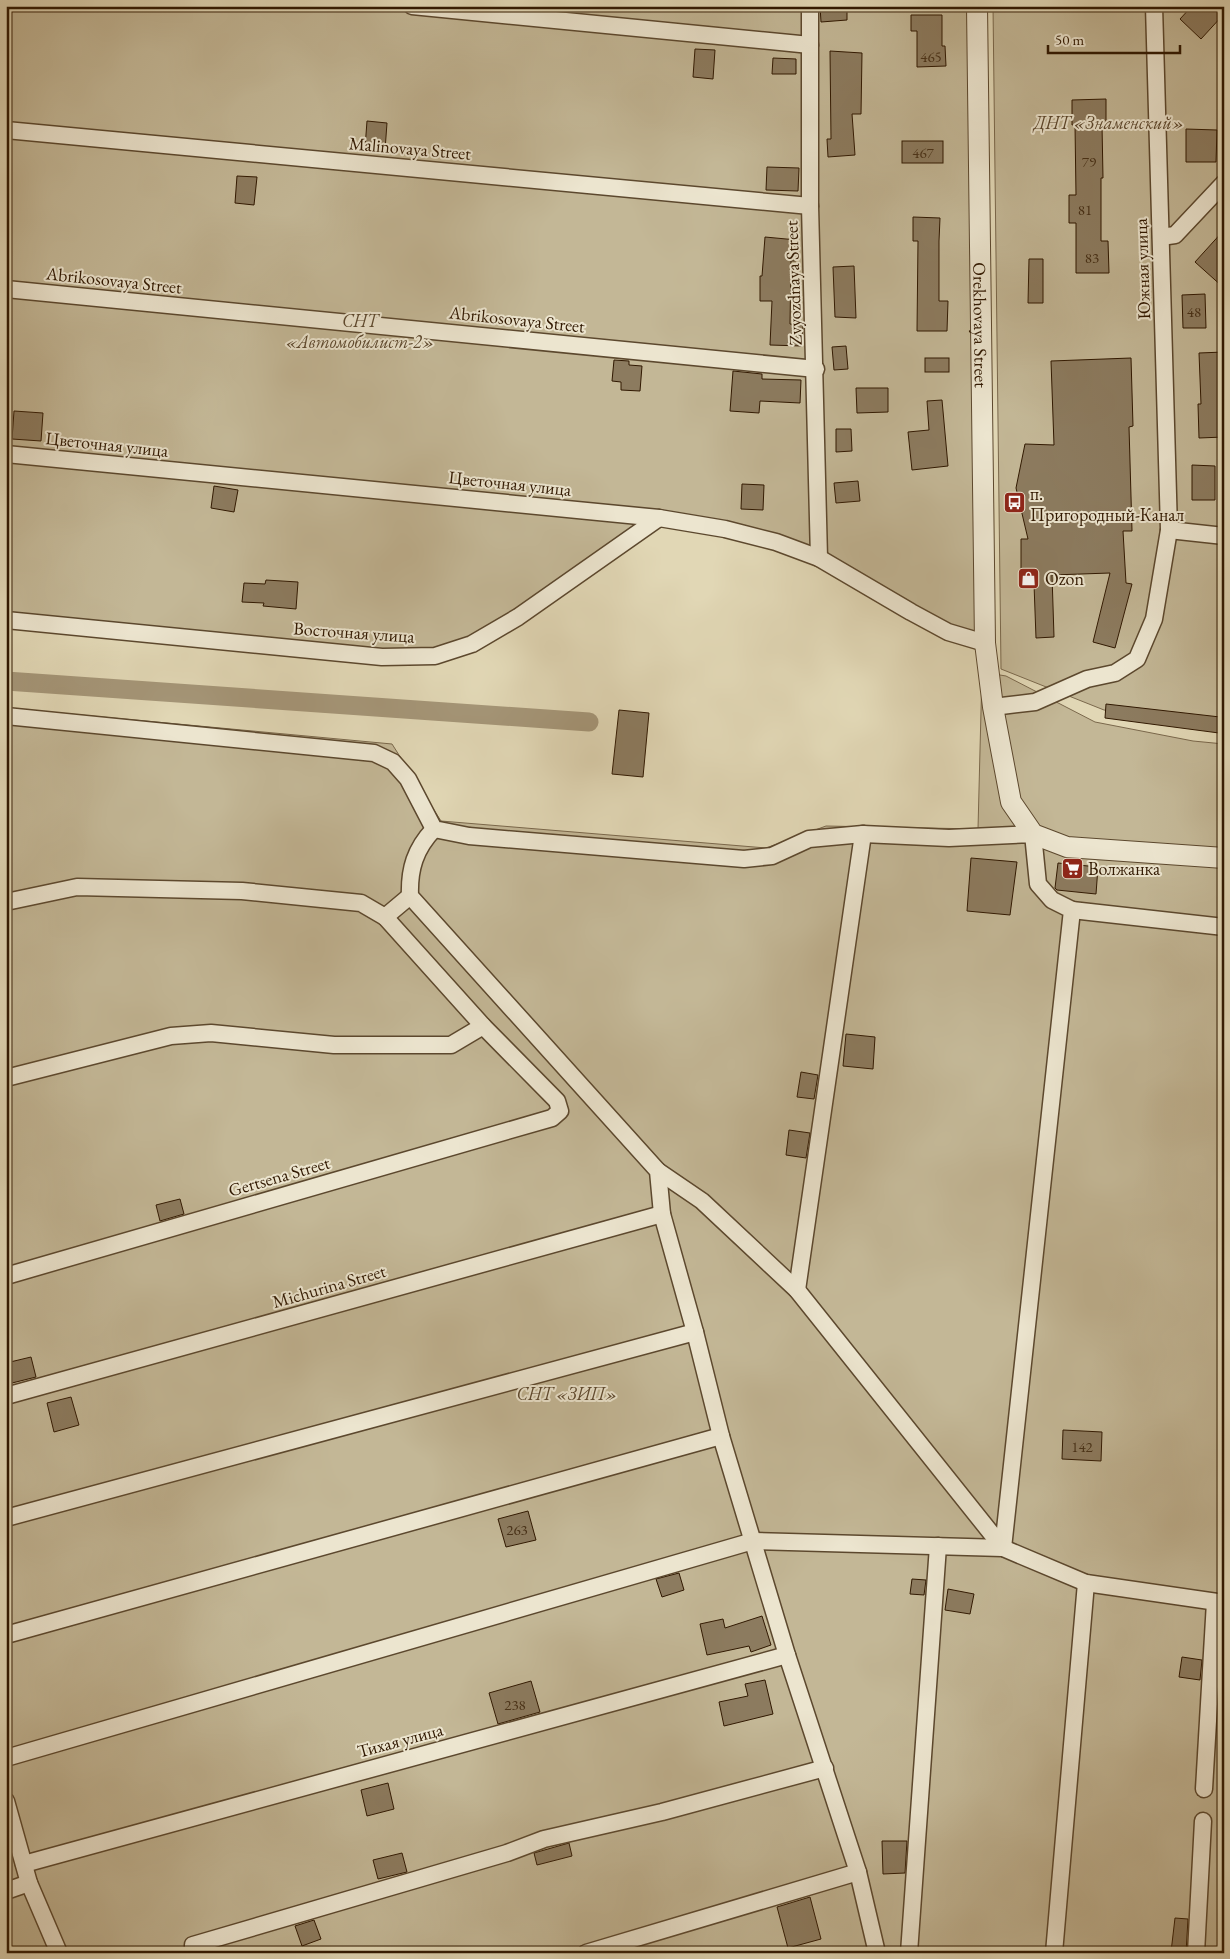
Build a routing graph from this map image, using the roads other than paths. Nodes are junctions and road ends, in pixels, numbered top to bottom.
1 (412, 6) edge
2 (810, 6) edge
3 (977, 6) edge
4 (1154, 6) edge
5 (810, 45) junction
6 (6, 130) edge
7 (1224, 183) edge
8 (810, 206) junction
9 (1161, 237) junction
10 (6, 289) edge
11 (816, 369) junction
12 (6, 454) edge
13 (659, 518) junction
14 (1169, 530) junction
15 (1224, 536) edge
16 (819, 558) junction
17 (6, 620) edge
18 (985, 643) junction
19 (993, 707) junction
20 (6, 716) edge
21 (434, 829) junction
22 (863, 834) junction
23 (1033, 834) junction
24 (1224, 858) edge
25 (410, 896) junction
26 (6, 902) edge
27 (1072, 910) junction
28 (385, 917) junction
29 (1224, 927) edge
30 (483, 1026) junction
31 (6, 1078) edge
32 (658, 1172) junction
33 (662, 1214) junction
34 (6, 1276) edge
35 (797, 1290) junction
36 (695, 1332) junction
37 (6, 1396) edge
38 (721, 1436) junction
39 (6, 1518) edge
40 (753, 1541) junction
41 (938, 1546) junction
42 (1003, 1548) junction
43 (1086, 1583) junction
44 (1220, 1602) edge
45 (6, 1636) edge
46 (787, 1654) junction
47 (6, 1758) edge
48 (824, 1768) junction
49 (1204, 1789) dead end
50 (6, 1801) edge
51 (1203, 1821) dead end
52 (24, 1864) junction
53 (858, 1872) junction
54 (29, 1883) junction
55 (6, 1891) edge
56 (59, 1953) edge
57 (193, 1953) edge
58 (586, 1953) edge
59 (877, 1953) edge
60 (909, 1953) edge
61 (1054, 1953) edge
62 (1196, 1953) edge

1 - 5 street
2 - 5 street, Zvyozdnaya Street
3 - 18 street, Orekhovaya Street
4 - 9 street, Южная улица
5 - 8 street, Zvyozdnaya Street
6 - 8 street, Malinovaya Street
7 - 9 street
8 - 11 street, Zvyozdnaya Street
9 - 14 street, Южная улица
10 - 11 street, Abrikosovaya Street
11 - 16 street, Zvyozdnaya Street
12 - 13 street, Цветочная улица
13 - 16 street, Цветочная улица
13 - 17 street, Восточная улица
14 - 15 street
14 - 19 street, Южная улица
16 - 18 street, Цветочная улица
18 - 19 street, Orekhovaya Street
19 - 23 street, Orekhovaya Street
20 - 21 street
21 - 22 street
21 - 25 street
22 - 23 street
22 - 35 street
23 - 24 street
23 - 27 street
25 - 28 street
25 - 32 street
26 - 28 street
27 - 29 street
27 - 42 street
28 - 30 street
30 - 31 street
30 - 34 street, Gertsena Street
32 - 33 street
32 - 35 street
33 - 36 street
33 - 37 street, Michurina Street
35 - 42 street
36 - 38 street
36 - 39 street
38 - 40 street
38 - 45 street
40 - 41 street
40 - 46 street
40 - 47 street
41 - 42 street
41 - 60 street
42 - 43 street
43 - 44 street
43 - 61 street
44 - 49 street
46 - 48 street
46 - 52 street, Тихая улица
48 - 53 street
48 - 57 street
50 - 52 street
51 - 62 street
52 - 54 street
53 - 58 street
53 - 59 street
54 - 55 street
54 - 56 street

